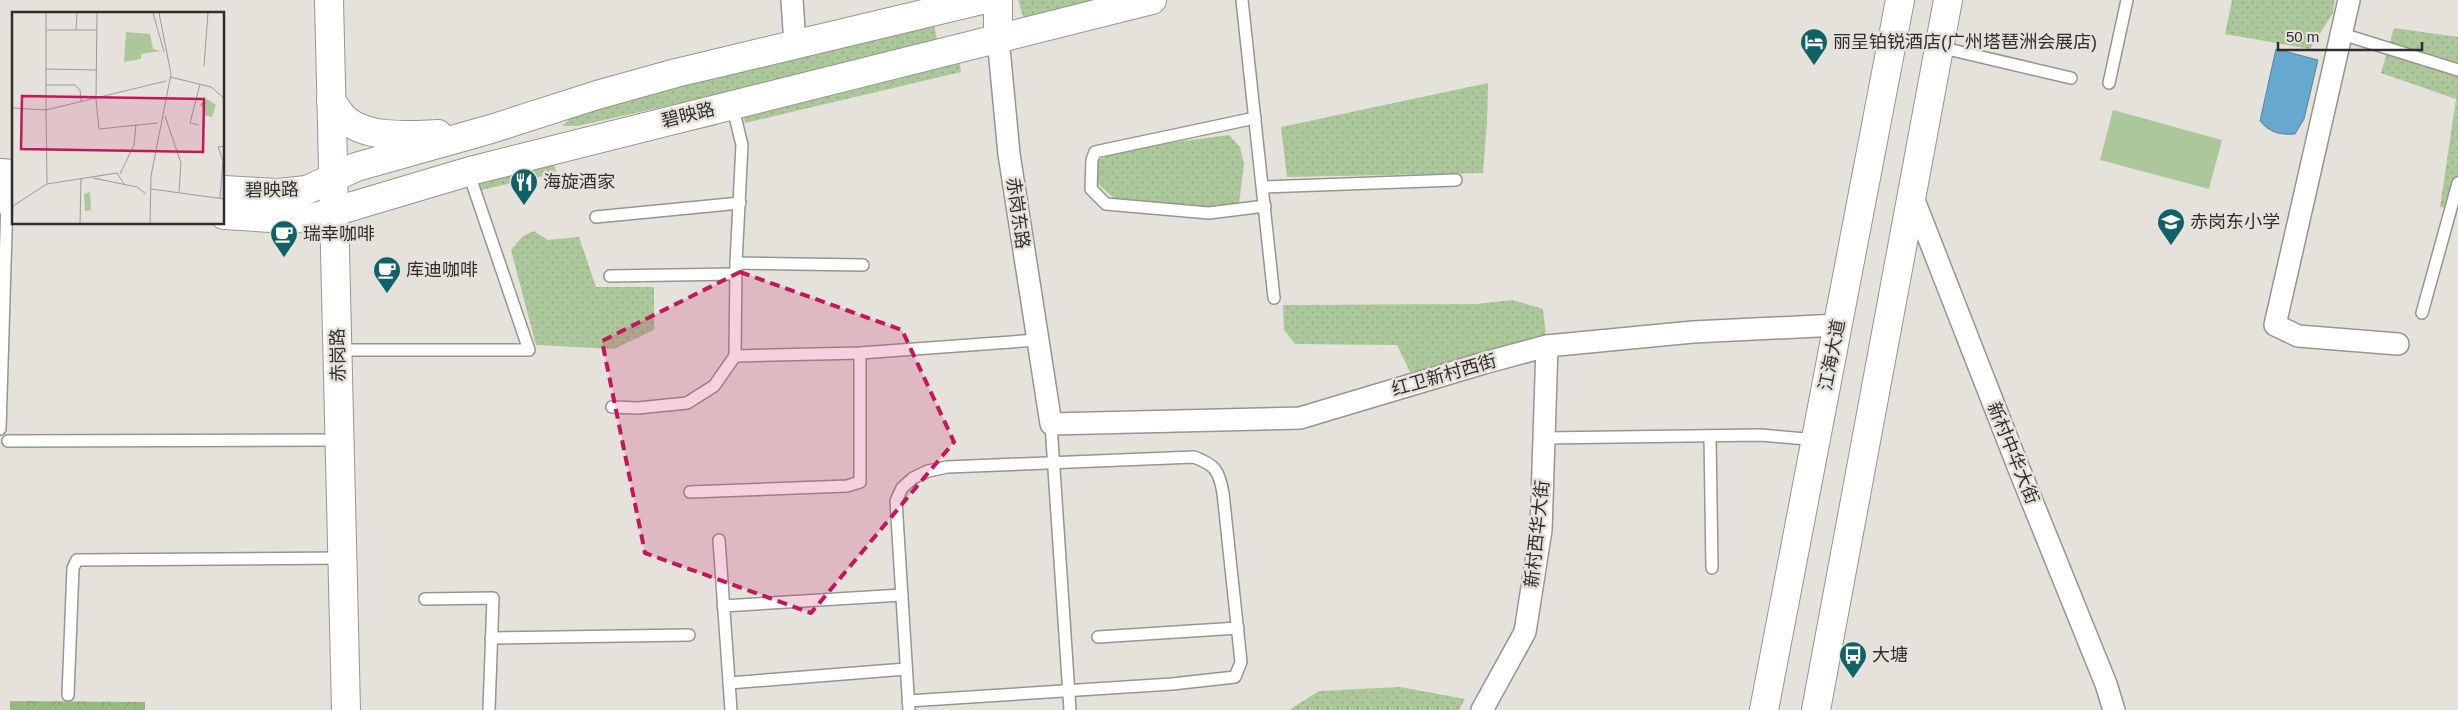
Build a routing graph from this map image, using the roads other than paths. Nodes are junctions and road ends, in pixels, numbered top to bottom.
1 (329, 0) edge
2 (792, 0) edge
3 (982, 0) edge
4 (998, 0) edge
5 (1152, 0) edge
6 (1242, 0) edge
7 (1900, 0) edge
8 (1948, 0) edge
9 (2127, 0) edge
10 (2349, 0) edge
11 (2342, 34) junction
12 (998, 38) junction
13 (795, 44) junction
14 (1939, 46) junction
15 (2458, 70) edge
16 (2071, 78) dead end
17 (2109, 83) dead end
18 (331, 101) junction
19 (732, 103) junction
20 (1255, 118) junction
21 (476, 133) junction
22 (468, 172) junction
23 (333, 178) junction
24 (1456, 180) dead end
25 (2458, 183) edge
26 (1262, 187) junction
27 (225, 190) edge
28 (1912, 196) junction
29 (7, 200) edge
30 (740, 203) junction
31 (1265, 206) junction
32 (334, 213) junction
33 (225, 215) edge
34 (596, 216) dead end
35 (863, 264) dead end
36 (736, 268) junction
37 (610, 276) dead end
38 (1274, 298) dead end
39 (2422, 314) dead end
40 (1838, 325) junction
41 (1037, 340) junction
42 (2398, 344) dead end
43 (1547, 346) junction
44 (338, 350) junction
45 (860, 353) junction
46 (736, 356) junction
47 (612, 407) dead end
48 (1051, 424) junction
49 (0, 430) edge
50 (1710, 436) junction
51 (1544, 438) junction
52 (340, 440) junction
53 (1816, 440) junction
54 (8, 441) dead end
55 (1052, 463) junction
56 (690, 492) dead end
57 (719, 540) dead end
58 (342, 558) junction
59 (1712, 568) dead end
60 (902, 595) junction
61 (425, 599) dead end
62 (723, 606) junction
63 (1238, 628) junction
64 (689, 635) dead end
65 (1098, 637) dead end
66 (492, 638) junction
67 (906, 669) junction
68 (729, 683) junction
69 (1068, 692) junction
70 (68, 695) dead end
71 (908, 706) edge
72 (346, 710) edge
73 (489, 710) edge
74 (731, 710) edge
75 (1070, 710) edge
76 (1482, 710) edge
77 (1764, 710) edge
78 (1816, 710) edge
79 (2114, 710) edge

1 - 18 main road, 赤岗路
2 - 13 street
3 - 13 main road, 碧映路
4 - 12 main road, 赤岗东路
5 - 12 main road, 碧映路
6 - 20 lane
7 - 40 main road, 江海大道
8 - 14 main road
9 - 17 lane
10 - 11 street
11 - 15 lane
11 - 42 street
12 - 19 main road, 碧映路
12 - 41 street, 赤岗东路
13 - 21 main road, 碧映路
14 - 16 lane
14 - 28 main road
18 - 21 main road
18 - 23 main road, 赤岗路
19 - 22 main road, 碧映路
19 - 30 lane
20 - 26 lane
20 - 31 lane
21 - 23 main road, 碧映路
22 - 32 main road, 碧映路
22 - 44 lane
23 - 27 main road, 碧映路
23 - 32 main road, 赤岗路
24 - 26 lane
25 - 39 lane
26 - 31 lane
28 - 78 main road
28 - 79 street, 新村中华大街
29 - 49 lane
30 - 34 lane
30 - 36 lane
31 - 38 lane
32 - 33 main road, 碧映路
32 - 44 main road, 赤岗路
35 - 36 lane
36 - 37 lane
36 - 46 lane
40 - 43 street, 红卫新村西街
40 - 53 main road, 江海大道
41 - 45 lane
41 - 48 street, 赤岗东路
43 - 48 street, 红卫新村西街
43 - 51 street, 新村西华大街
44 - 52 main road, 赤岗路
45 - 46 lane
45 - 56 lane
46 - 47 lane
48 - 55 lane
50 - 51 lane
50 - 53 lane
50 - 59 lane
51 - 76 street, 新村西华大街
52 - 54 lane
52 - 58 main road, 赤岗路
53 - 77 main road, 江海大道
55 - 60 lane
55 - 63 lane
55 - 69 lane
57 - 62 lane
58 - 70 lane
58 - 72 main road, 赤岗路
60 - 62 lane
60 - 67 lane
61 - 66 lane
62 - 68 lane
63 - 65 lane
63 - 69 lane
64 - 66 lane
66 - 73 lane
67 - 68 lane
67 - 71 lane
68 - 74 lane
69 - 71 lane
69 - 75 lane

